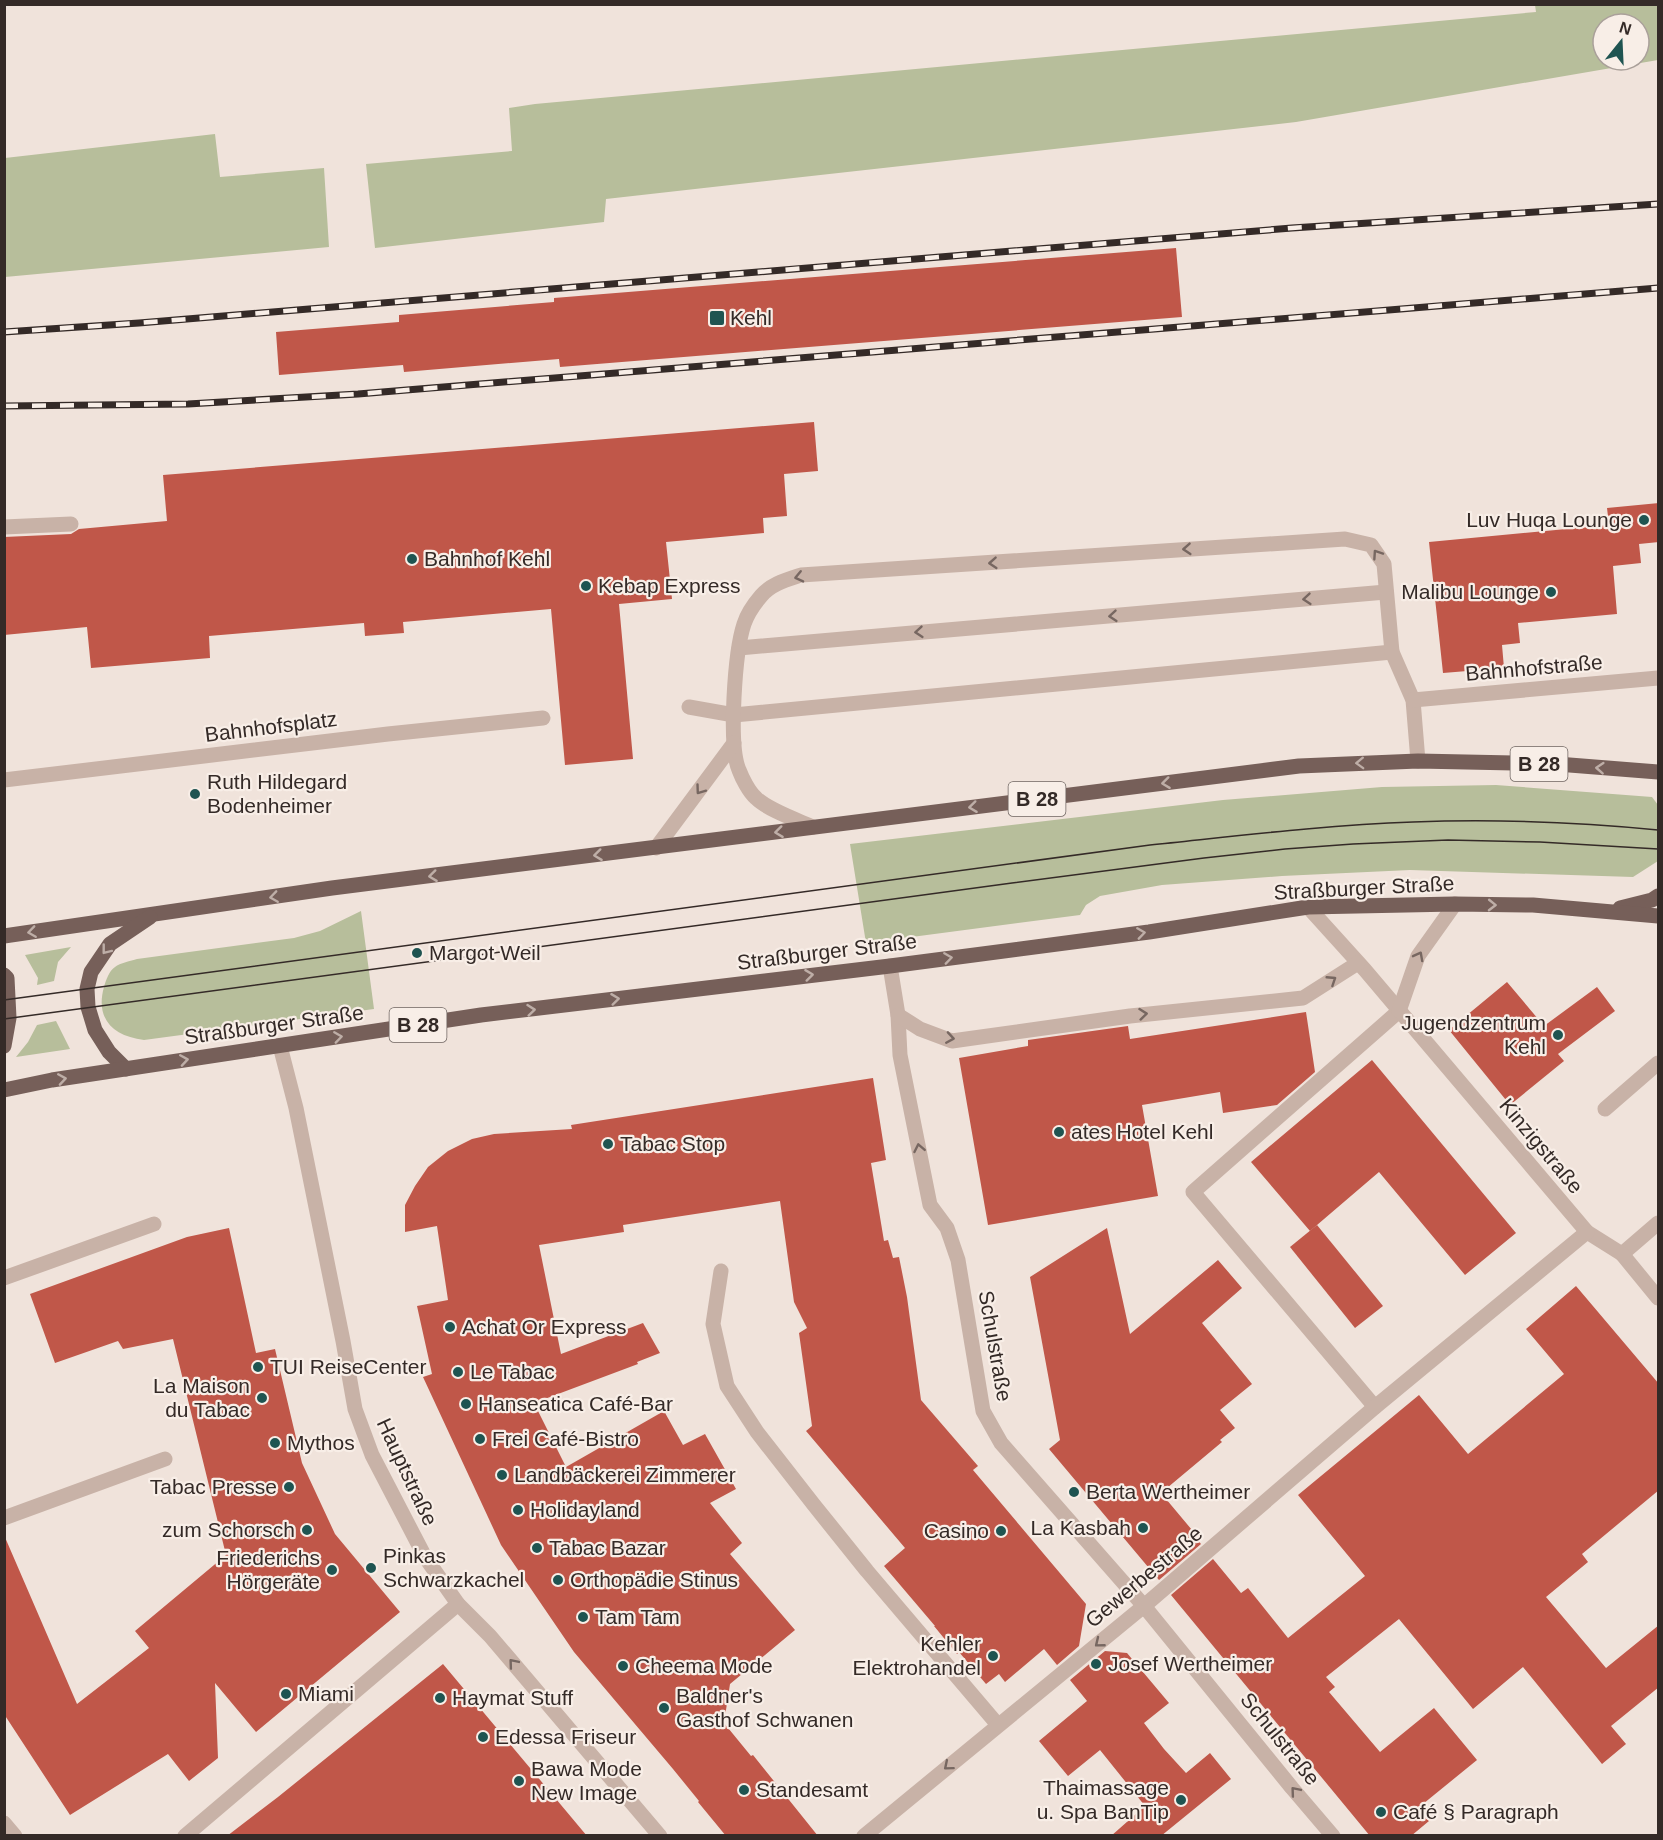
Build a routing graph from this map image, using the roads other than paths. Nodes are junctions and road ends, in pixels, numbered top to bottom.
1 (71, 524) dead end
2 (4, 527) edge
3 (1386, 592) junction
4 (739, 648) junction
5 (1392, 652) junction
6 (1659, 678) edge
7 (1413, 700) junction
8 (688, 707) dead end
9 (734, 715) junction
10 (543, 718) dead end
11 (734, 743) junction
12 (1418, 761) junction
13 (1659, 772) edge
14 (4, 780) edge
15 (813, 827) junction
16 (656, 848) junction
17 (1659, 896) edge
18 (1455, 904) junction
19 (1308, 907) junction
20 (1611, 911) junction
21 (152, 915) junction
22 (1659, 916) edge
23 (4, 936) edge
24 (1358, 963) junction
25 (890, 966) junction
26 (4, 975) edge
27 (1399, 1011) junction
28 (897, 1015) junction
29 (4, 1046) edge
30 (280, 1046) junction
31 (1659, 1063) edge
32 (126, 1069) junction
33 (4, 1090) edge
34 (1605, 1109) dead end
35 (1659, 1223) edge
36 (154, 1224) dead end
37 (1587, 1232) junction
38 (1622, 1254) junction
39 (721, 1271) dead end
40 (4, 1278) edge
41 (1659, 1299) edge
42 (1374, 1407) junction
43 (165, 1459) dead end
44 (4, 1518) edge
45 (458, 1604) junction
46 (1144, 1606) junction
47 (998, 1725) junction
48 (4, 1823) edge
49 (15, 1836) edge
50 (185, 1836) edge
51 (660, 1836) edge
52 (864, 1836) edge
53 (1333, 1836) edge

1 - 2 street
3 -> 4 street
3 -> 4 street
3 - 5 street
4 - 9 street
5 - 7 street
5 - 9 street
6 - 7 street, Bahnhofstraße
7 - 12 street
8 - 9 street
9 - 11 street
10 - 14 street, Bahnhofsplatz
11 - 15 street
11 -> 16 street
13 -> 12 main road, B 28
12 -> 15 main road, B 28
15 -> 16 main road, B 28
16 -> 21 main road, B 28
17 - 20 main road
18 - 19 main road, Straßburger Straße / B 28
18 -> 20 main road, Straßburger Straße / B 28
27 -> 18 street
19 - 24 street, Kinzigstraße
25 -> 19 main road, Straßburger Straße / B 28
20 - 22 main road, Straßburger Straße / B 28
21 -> 23 main road, B 28
21 -> 32 main road
24 - 27 street, Kinzigstraße
28 -> 24 street
25 - 28 street, Schulstraße
30 -> 25 main road, Straßburger Straße / B 28
26 - 29 main road
27 - 37 street, Kinzigstraße
27 - 42 street
46 -> 28 street, Schulstraße
32 -> 30 main road, Straßburger Straße / B 28
30 - 45 street, Hauptstraße
31 - 34 street
33 -> 32 main road, Straßburger Straße / B 28
35 - 38 street
36 - 40 street
37 - 38 street, Kinzigstraße
37 - 42 street, Gewerbestraße
38 - 41 street, Kinzigstraße
39 - 47 street
42 - 46 street, Gewerbestraße
43 - 44 street
45 - 50 street
51 -> 45 street, Hauptstraße
46 -> 47 street, Gewerbestraße
53 -> 46 street, Schulstraße
47 -> 52 street, Gewerbestraße
48 - 49 street

